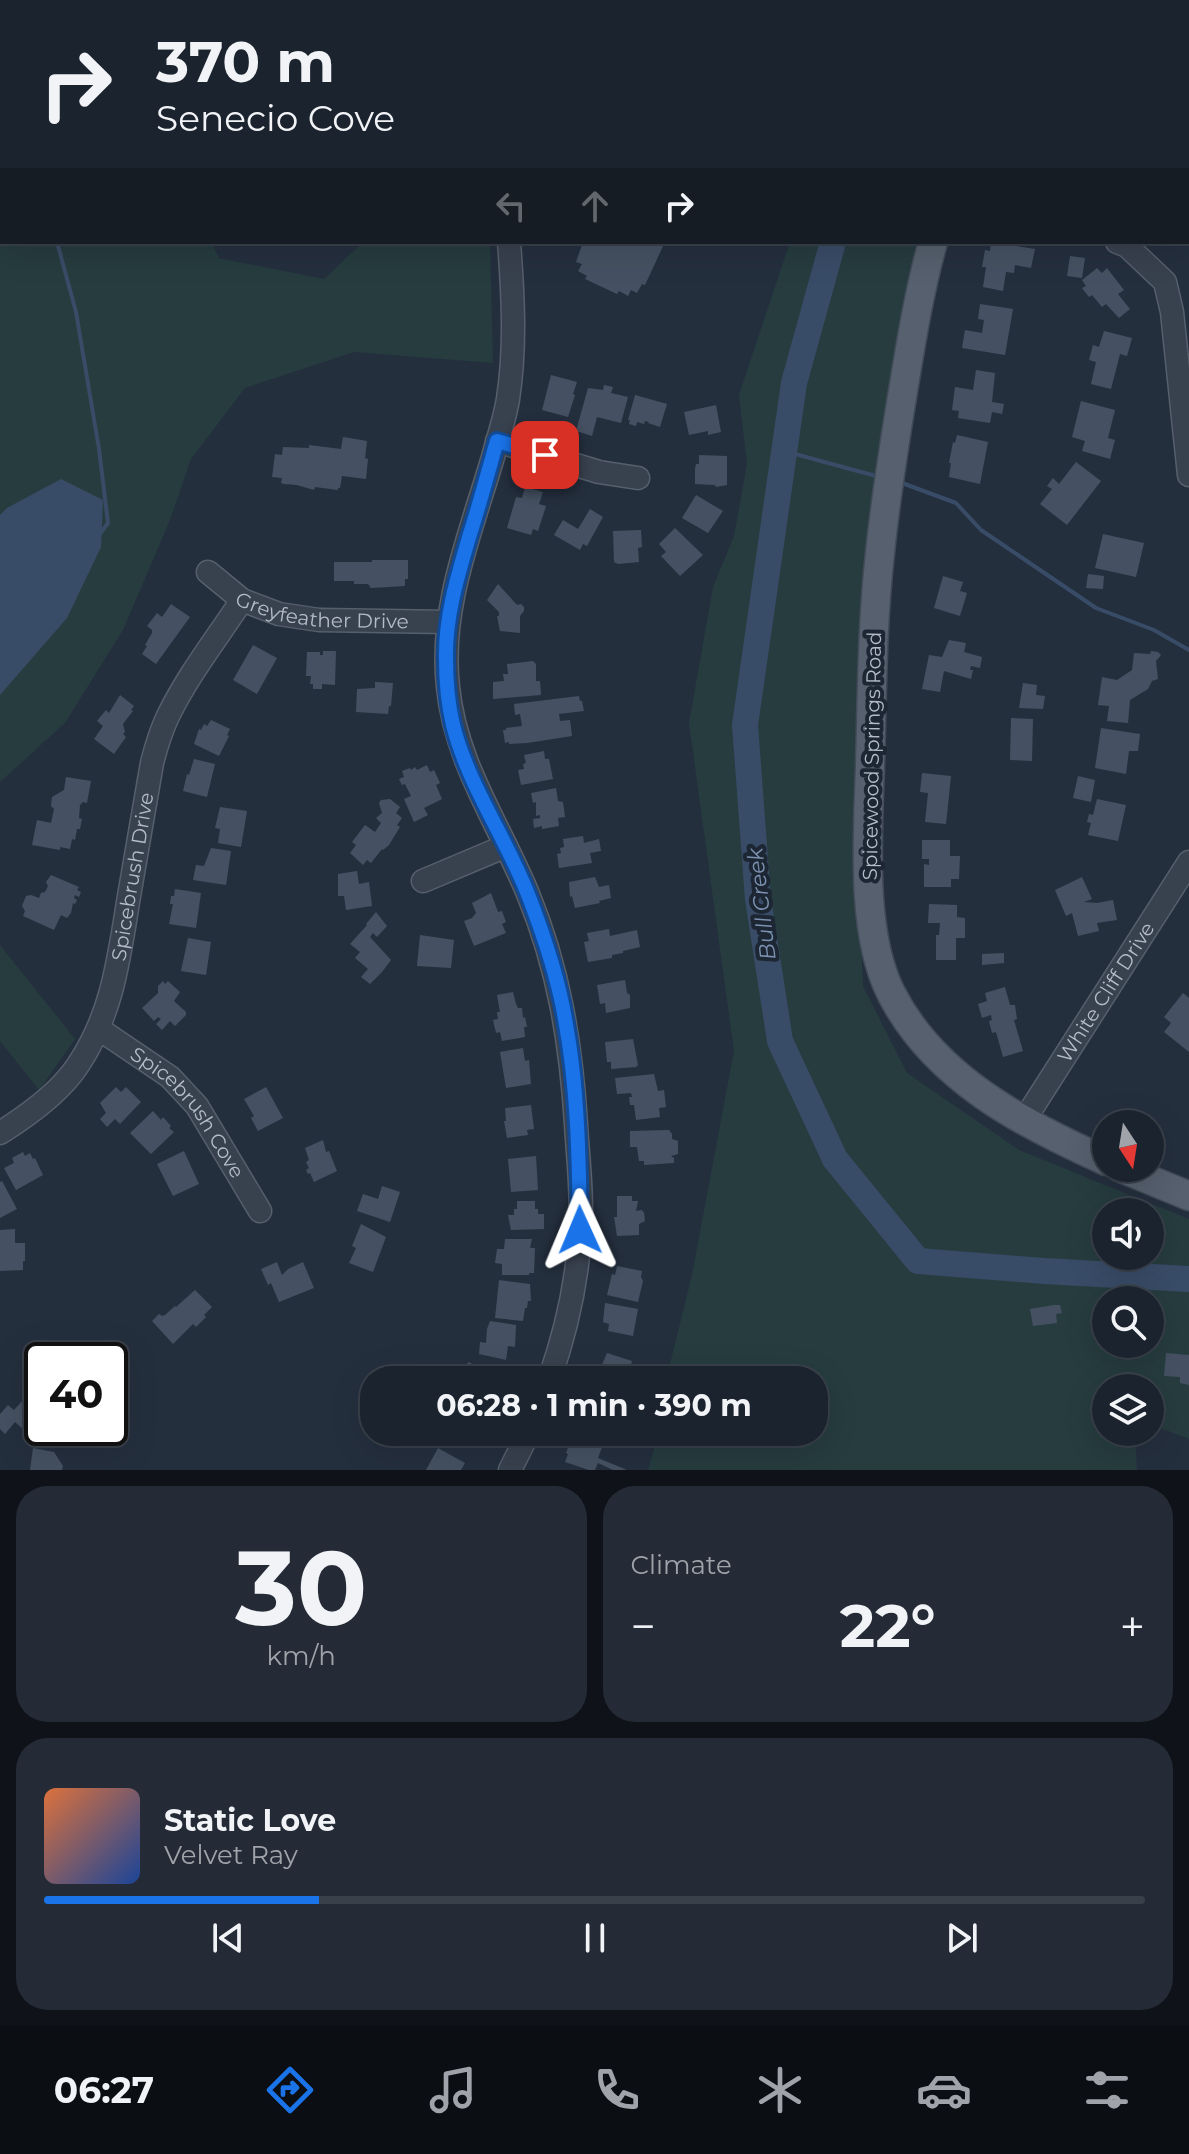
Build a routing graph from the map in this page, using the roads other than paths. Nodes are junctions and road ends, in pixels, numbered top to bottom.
1 (509, 244) edge
2 (933, 244) edge
3 (1122, 244) edge
4 (497, 441) junction
5 (1189, 475) edge
6 (638, 478) dead end
7 (208, 572) dead end
8 (242, 600) junction
9 (448, 622) junction
10 (506, 846) junction
11 (1189, 862) edge
12 (423, 881) dead end
13 (99, 1029) junction
14 (1023, 1122) junction
15 (0, 1133) edge
16 (1092, 1154) edge
17 (1155, 1182) edge
18 (1189, 1196) edge
19 (260, 1211) dead end
20 (554, 1366) edge
21 (522, 1446) edge
22 (510, 1470) edge

1 - 4 street
2 - 14 main road, Spicewood Springs Road
3 - 5 street
4 - 6 street
4 - 9 street
7 - 8 street, Greyfeather Drive
8 - 9 street, Greyfeather Drive
8 - 13 street, Spicebrush Drive
9 - 10 street
10 - 12 street
10 - 20 street
11 - 14 street, White Cliff Drive
13 - 15 street, Spicebrush Drive
13 - 19 street, Spicebrush Cove
14 - 16 main road, Spicewood Springs Road
17 - 18 main road
21 - 22 street

